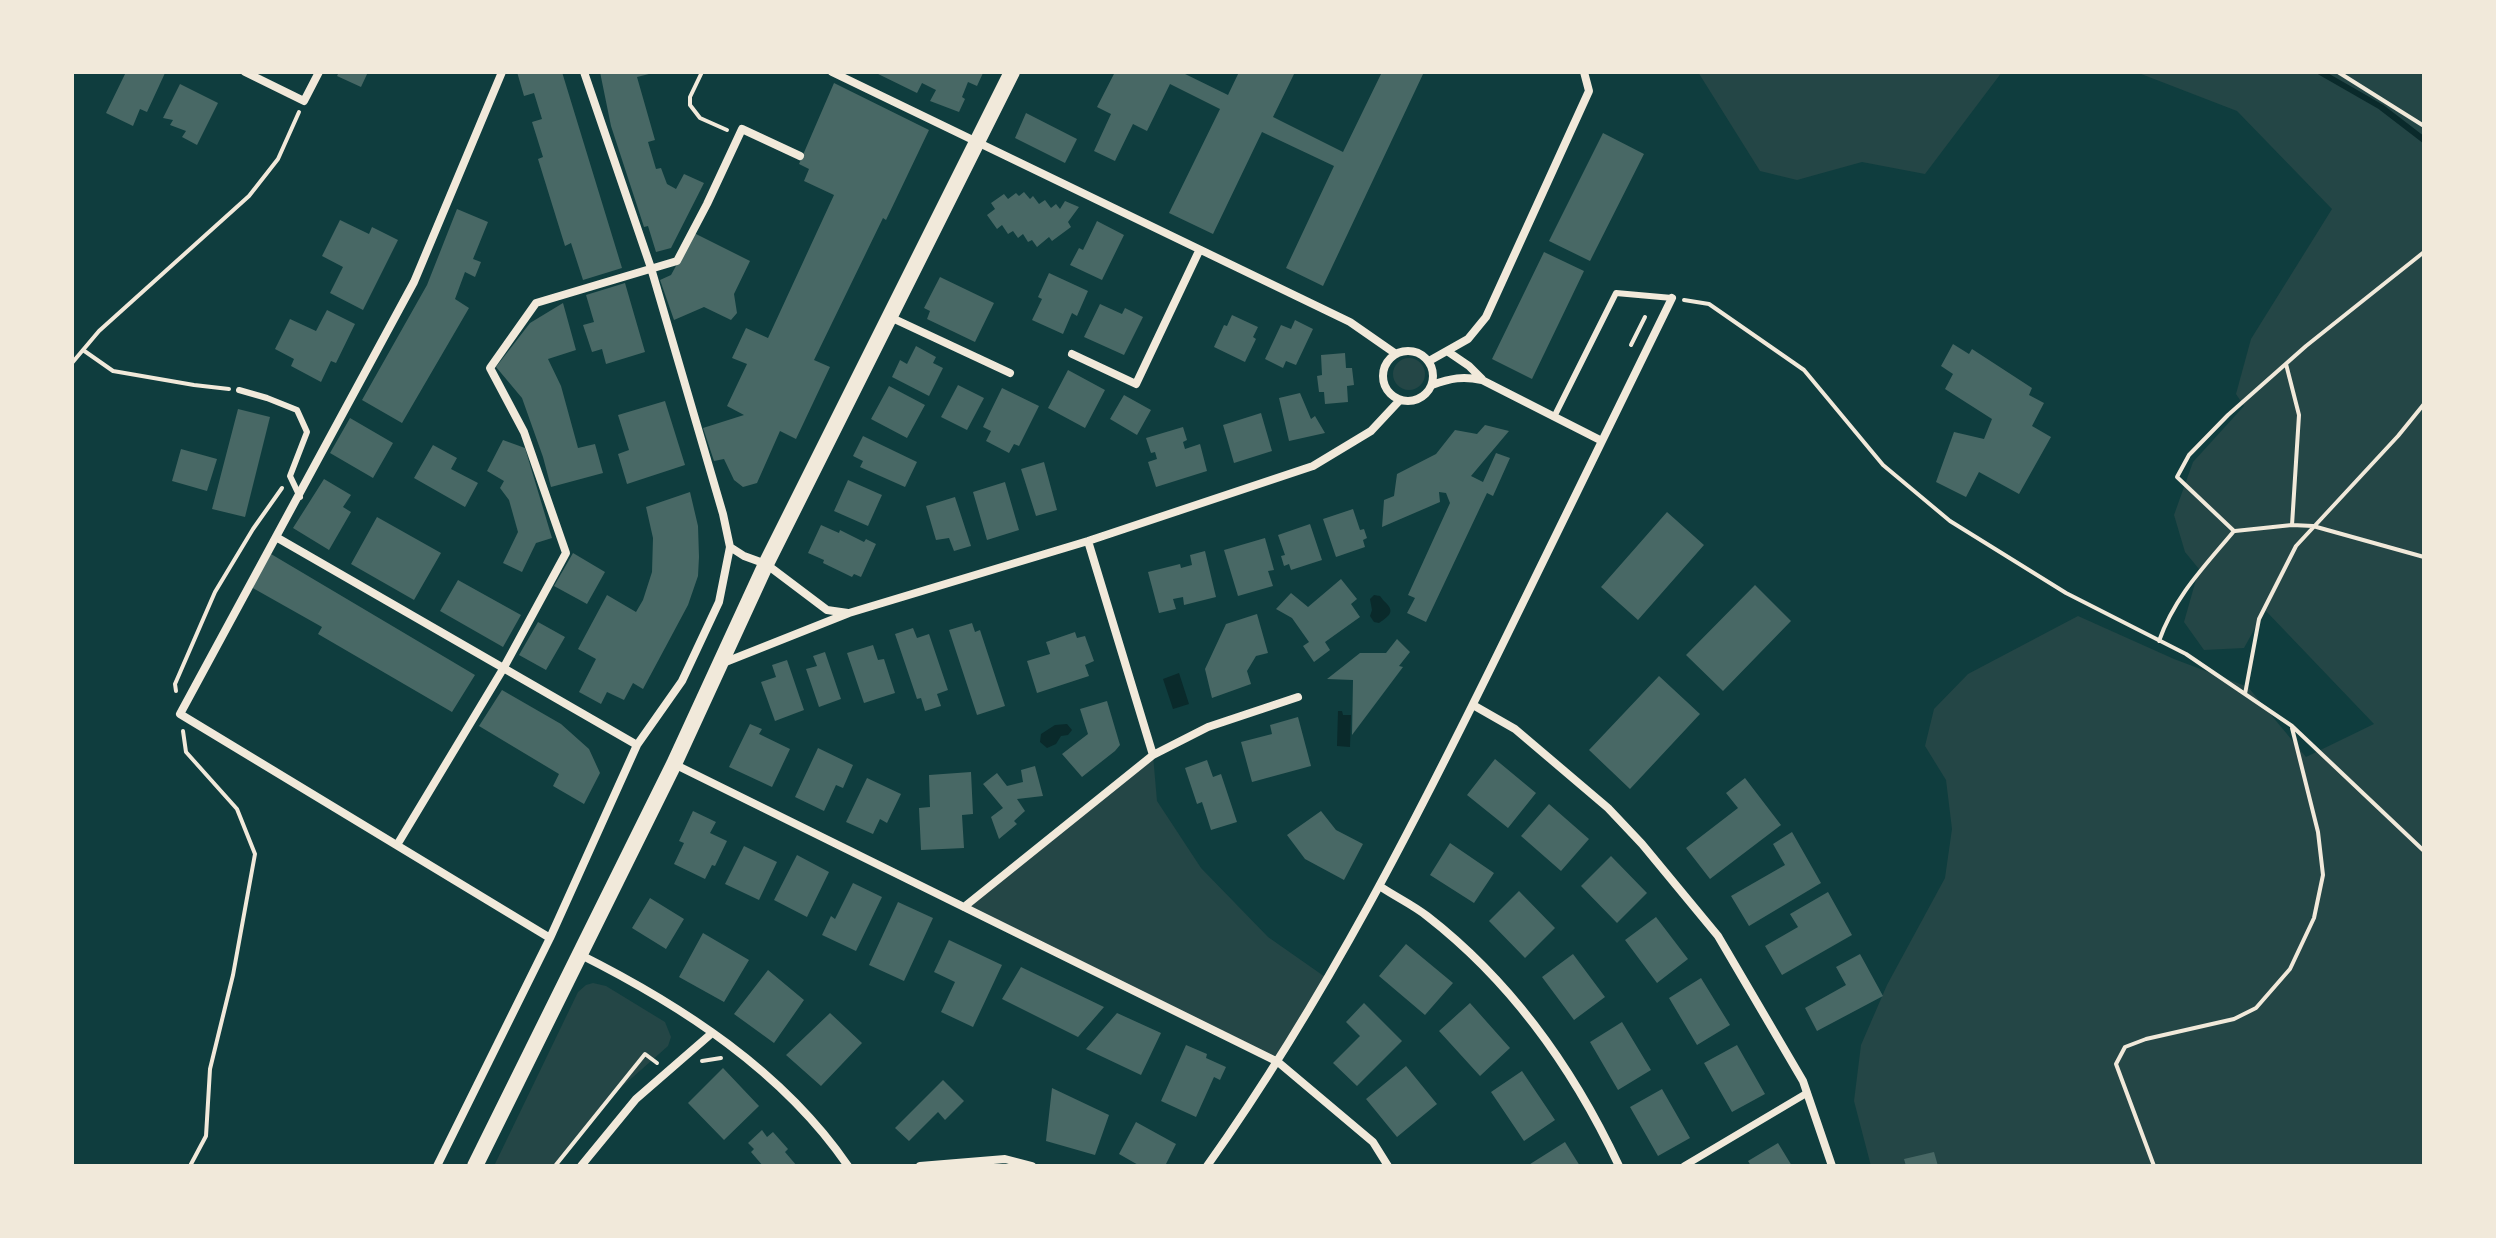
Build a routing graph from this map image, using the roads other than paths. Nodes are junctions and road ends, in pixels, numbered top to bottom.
1 (245, 72) edge
2 (319, 72) edge
3 (502, 72) edge
4 (584, 72) edge
5 (832, 72) edge
6 (1012, 72) edge
7 (1584, 72) edge
8 (977, 141) junction
9 (800, 156) dead end
10 (1199, 251) junction
11 (651, 268) junction
12 (1672, 298) joint
13 (890, 317) junction
14 (1447, 351) junction
15 (1072, 354) dead end
16 (1396, 354) junction
17 (1429, 361) junction
18 (1010, 373) dead end
19 (1482, 380) junction
20 (1432, 385) junction
21 (239, 390) road end
22 (1399, 401) junction
23 (1554, 417) junction
24 (1602, 441) junction
25 (300, 497) junction
26 (276, 537) junction
27 (1088, 541) junction
28 (730, 547) junction
29 (766, 564) junction
30 (849, 613) junction
31 (720, 665) junction
32 (503, 669) junction
33 (1298, 697) dead end
34 (1473, 705) junction
35 (637, 745) junction
36 (1153, 755) junction
37 (674, 764) junction
38 (397, 845) junction
39 (1381, 887) junction
40 (964, 907) junction
41 (550, 938) junction
42 (579, 954) junction
43 (712, 1033) junction
44 (1278, 1062) junction
45 (1807, 1093) junction
46 (437, 1166) edge
47 (475, 1166) edge
48 (581, 1166) edge
49 (848, 1166) edge
50 (920, 1166) edge
51 (1032, 1166) edge
52 (1207, 1166) edge
53 (1388, 1166) edge
54 (1619, 1166) edge
55 (1684, 1166) edge
56 (1832, 1166) edge

1 - 2 street
3 - 25 street
4 - 11 street
5 - 8 street
6 - 8 main road
7 - 14 street
8 - 10 street
8 - 13 main road
9 - 11 street
10 - 15 street
10 - 16 street
11 - 28 street
11 - 32 street
12 - 23 lane
12 - 24 street
13 - 18 street
13 - 29 main road
14 - 17 street
14 - 19 street
16 - 17 street
16 - 22 street
17 - 20 street
19 - 20 street
19 - 23 street
20 - 22 street
21 - 25 lane
22 - 27 street
23 - 24 street
24 - 34 street
25 - 26 street
26 - 32 street
26 - 38 street
27 - 30 street
27 - 36 street
28 - 29 street
28 - 35 street
29 - 30 street
29 - 31 main road
30 - 31 street
31 - 37 main road
32 - 35 street
32 - 38 street
33 - 36 street
34 - 39 street
34 - 45 street
35 - 41 street
36 - 40 street
37 - 40 street
37 - 42 main road
38 - 41 street
39 - 44 street
39 - 54 street
40 - 44 street
41 - 46 street
42 - 43 street
42 - 47 main road
43 - 48 street
43 - 49 street
44 - 52 street
44 - 53 street
45 - 55 street
45 - 56 street
50 - 51 street

